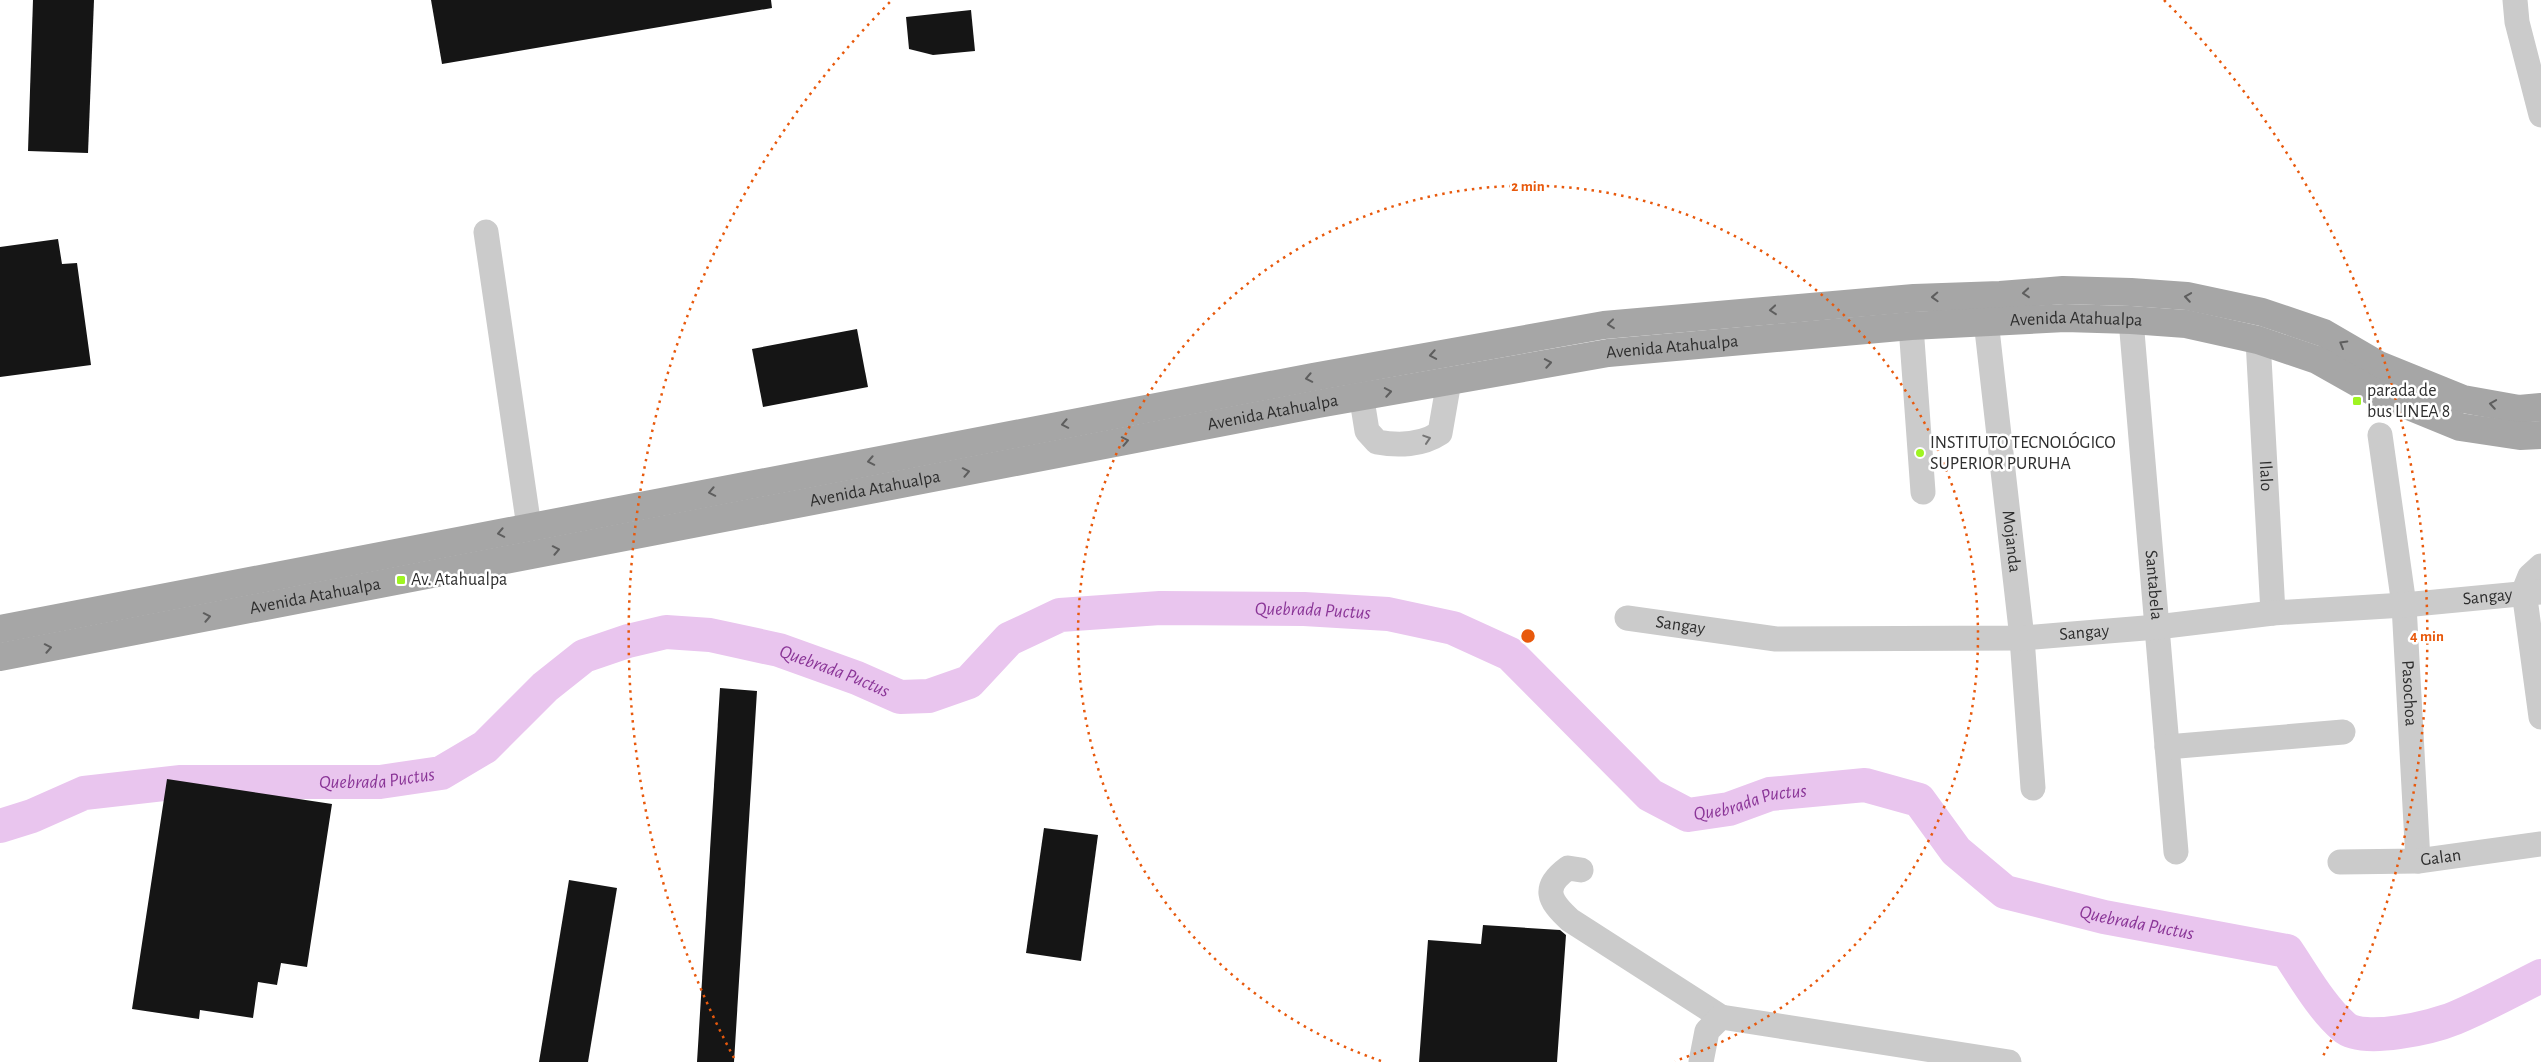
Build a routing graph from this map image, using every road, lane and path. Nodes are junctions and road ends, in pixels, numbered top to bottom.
1 (2515, 0) edge
2 (2541, 115) edge
3 (486, 232) dead end
4 (1983, 296) junction
5 (1714, 316) junction
6 (2131, 320) junction
7 (1987, 324) junction
8 (1911, 326) junction
9 (2258, 340) junction
10 (1717, 343) junction
11 (1461, 350) junction
12 (1357, 369) junction
13 (1457, 379) junction
14 (1362, 396) junction
15 (1165, 405) junction
16 (2541, 407) edge
17 (1170, 433) junction
18 (2380, 435) dead end
19 (2541, 435) edge
20 (910, 454) junction
21 (915, 481) junction
22 (1923, 492) dead end
23 (529, 527) junction
24 (408, 550) junction
25 (2541, 566) edge
26 (413, 578) junction
27 (2533, 591) edge
28 (2404, 605) junction
29 (2273, 613) junction
30 (1627, 618) dead end
31 (2157, 627) junction
32 (0, 629) edge
33 (2022, 638) junction
34 (0, 657) edge
35 (2541, 717) edge
36 (2343, 732) dead end
37 (2167, 747) junction
38 (2033, 788) dead end
39 (2541, 844) edge
40 (2176, 852) dead end
41 (2418, 861) junction
42 (2340, 862) dead end
43 (1581, 870) dead end
44 (1721, 1017) junction
45 (1701, 1062) edge
46 (2009, 1062) edge

1 - 2 street
3 - 23 street
4 -> 5 main road, Avenida Atahualpa
4 - 7 street, Mojanda
16 -> 4 main road, Avenida Atahualpa
5 - 10 main road
5 -> 11 main road, Avenida Atahualpa
6 - 7 main road, Avenida Atahualpa
6 - 9 main road, Avenida Atahualpa
6 - 31 street, Santabela
7 - 8 main road, Avenida Atahualpa
7 - 33 street, Mojanda
8 - 10 main road, Avenida Atahualpa
8 - 22 street
9 - 19 main road, Avenida Atahualpa
9 - 29 street, Ilalo
13 -> 10 main road, Avenida Atahualpa
11 -> 12 main road, Avenida Atahualpa
11 - 13 main road
12 - 14 street
12 -> 15 main road, Avenida Atahualpa
14 -> 13 main road, Avenida Atahualpa
14 -> 13 street
14 - 17 main road, Avenida Atahualpa
15 - 17 main road
15 -> 20 main road, Avenida Atahualpa
21 -> 17 main road, Avenida Atahualpa
18 - 28 street, Pasochoa
20 - 21 main road
20 -> 23 main road, Avenida Atahualpa
26 -> 21 main road, Avenida Atahualpa
23 -> 24 main road, Avenida Atahualpa
24 - 26 main road
24 - 32 main road, Avenida Atahualpa
25 - 27 street
34 -> 26 main road, Avenida Atahualpa
27 - 28 street, Sangay
27 - 35 street
28 - 29 street, Sangay
28 - 41 street, Pasochoa
29 - 31 street, Sangay
30 - 33 street, Sangay
31 - 33 street, Sangay
31 - 37 street, Santabela
33 - 38 street, Mojanda
36 - 37 street
37 - 40 street, Santabela
39 - 41 street, Galan
41 - 42 street, Galan
43 - 44 street
44 - 45 street
44 - 46 street

